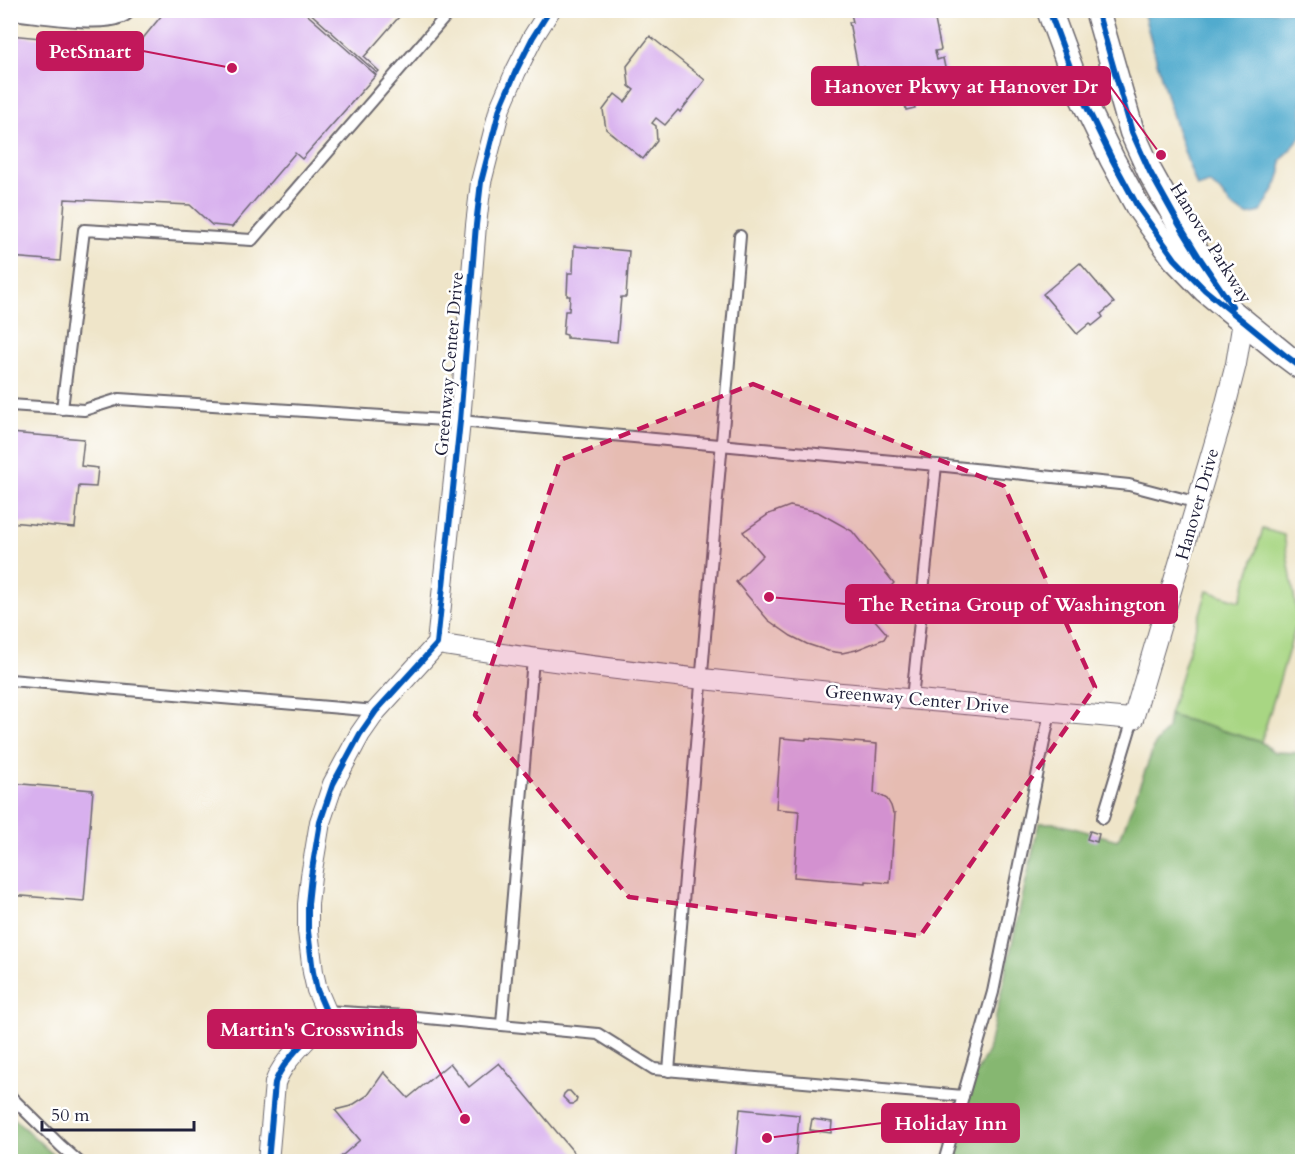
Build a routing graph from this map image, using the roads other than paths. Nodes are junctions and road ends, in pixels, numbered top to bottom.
1 (131, 10) edge
2 (451, 10) edge
3 (550, 10) edge
4 (1049, 10) edge
5 (1097, 10) edge
6 (10, 14) edge
7 (740, 236) dead end
8 (1243, 321) junction
9 (1302, 368) edge
10 (10, 405) edge
11 (62, 409) junction
12 (460, 421) junction
13 (722, 445) junction
14 (936, 465) junction
15 (1198, 503) junction
16 (437, 644) junction
17 (533, 659) junction
18 (701, 679) junction
19 (10, 680) edge
20 (912, 699) junction
21 (376, 711) junction
22 (1050, 712) junction
23 (1132, 719) junction
24 (1103, 818) dead end
25 (326, 1011) junction
26 (502, 1024) junction
27 (669, 1071) junction
28 (10, 1096) edge
29 (963, 1096) junction
30 (79, 1161) edge
31 (268, 1161) edge
32 (944, 1161) edge

1 - 6 lane
2 - 11 lane
3 - 12 street, Greenway Center Drive
4 - 8 street, Hanover Parkway
5 - 8 street, Hanover Parkway
7 - 13 lane
8 - 9 street, Hanover Parkway
8 - 15 street, Hanover Drive
10 - 11 lane
11 - 12 lane
12 - 13 lane
12 - 16 street, Greenway Center Drive
13 - 14 lane
13 - 18 lane
14 - 15 lane
14 - 20 lane
15 - 23 street, Hanover Drive
16 - 17 street, Greenway Center Drive
16 - 21 street
17 - 18 street, Greenway Center Drive
17 - 26 lane
18 - 20 street, Greenway Center Drive
18 - 27 lane
19 - 21 lane
20 - 22 street, Greenway Center Drive
21 - 25 street
22 - 23 street, Greenway Center Drive
22 - 29 lane
23 - 24 lane
25 - 26 lane
25 - 31 street
26 - 27 lane
27 - 29 lane
28 - 30 lane
29 - 32 lane

